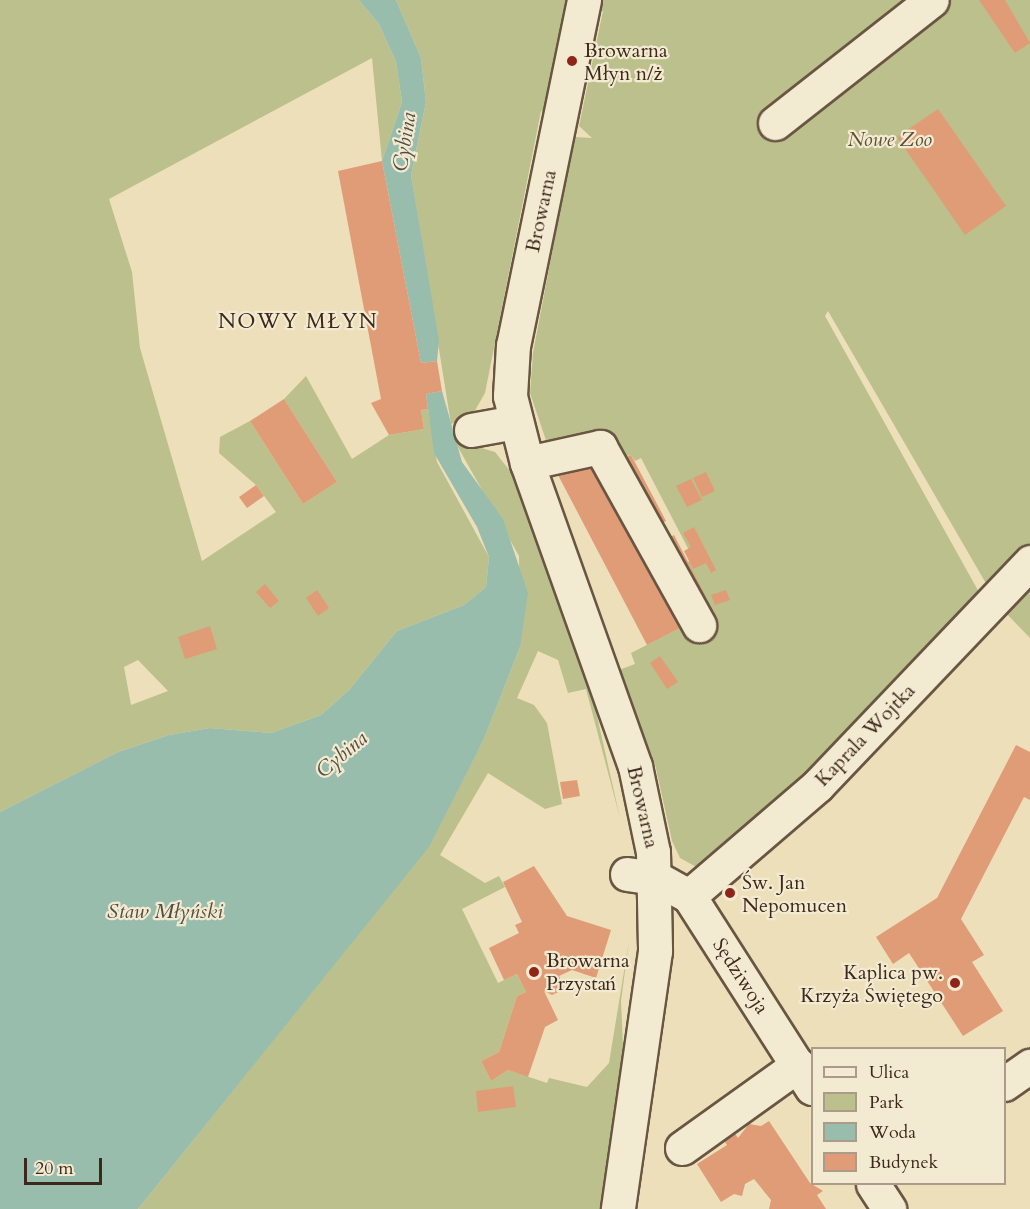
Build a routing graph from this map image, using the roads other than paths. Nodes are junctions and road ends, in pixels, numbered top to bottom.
1 (584, 0) edge
2 (932, 0) edge
3 (775, 123) dead end
4 (515, 422) junction
5 (471, 430) dead end
6 (527, 463) junction
7 (1030, 562) edge
8 (699, 626) dead end
9 (641, 876) junction
10 (689, 896) junction
11 (1030, 1066) edge
12 (805, 1076) edge
13 (1006, 1083) edge
14 (682, 1148) dead end
15 (874, 1185) edge
16 (618, 1209) edge
17 (890, 1209) edge

1 - 4 street, Browarna
2 - 3 street
4 - 5 street
4 - 6 street, Browarna
6 - 8 street
6 - 9 street, Browarna
7 - 10 street, Kaprala Wojtka
9 - 10 street, Sędziwoja
9 - 16 street, Browarna
10 - 12 street, Sędziwoja
11 - 13 street
12 - 14 street
15 - 17 street

